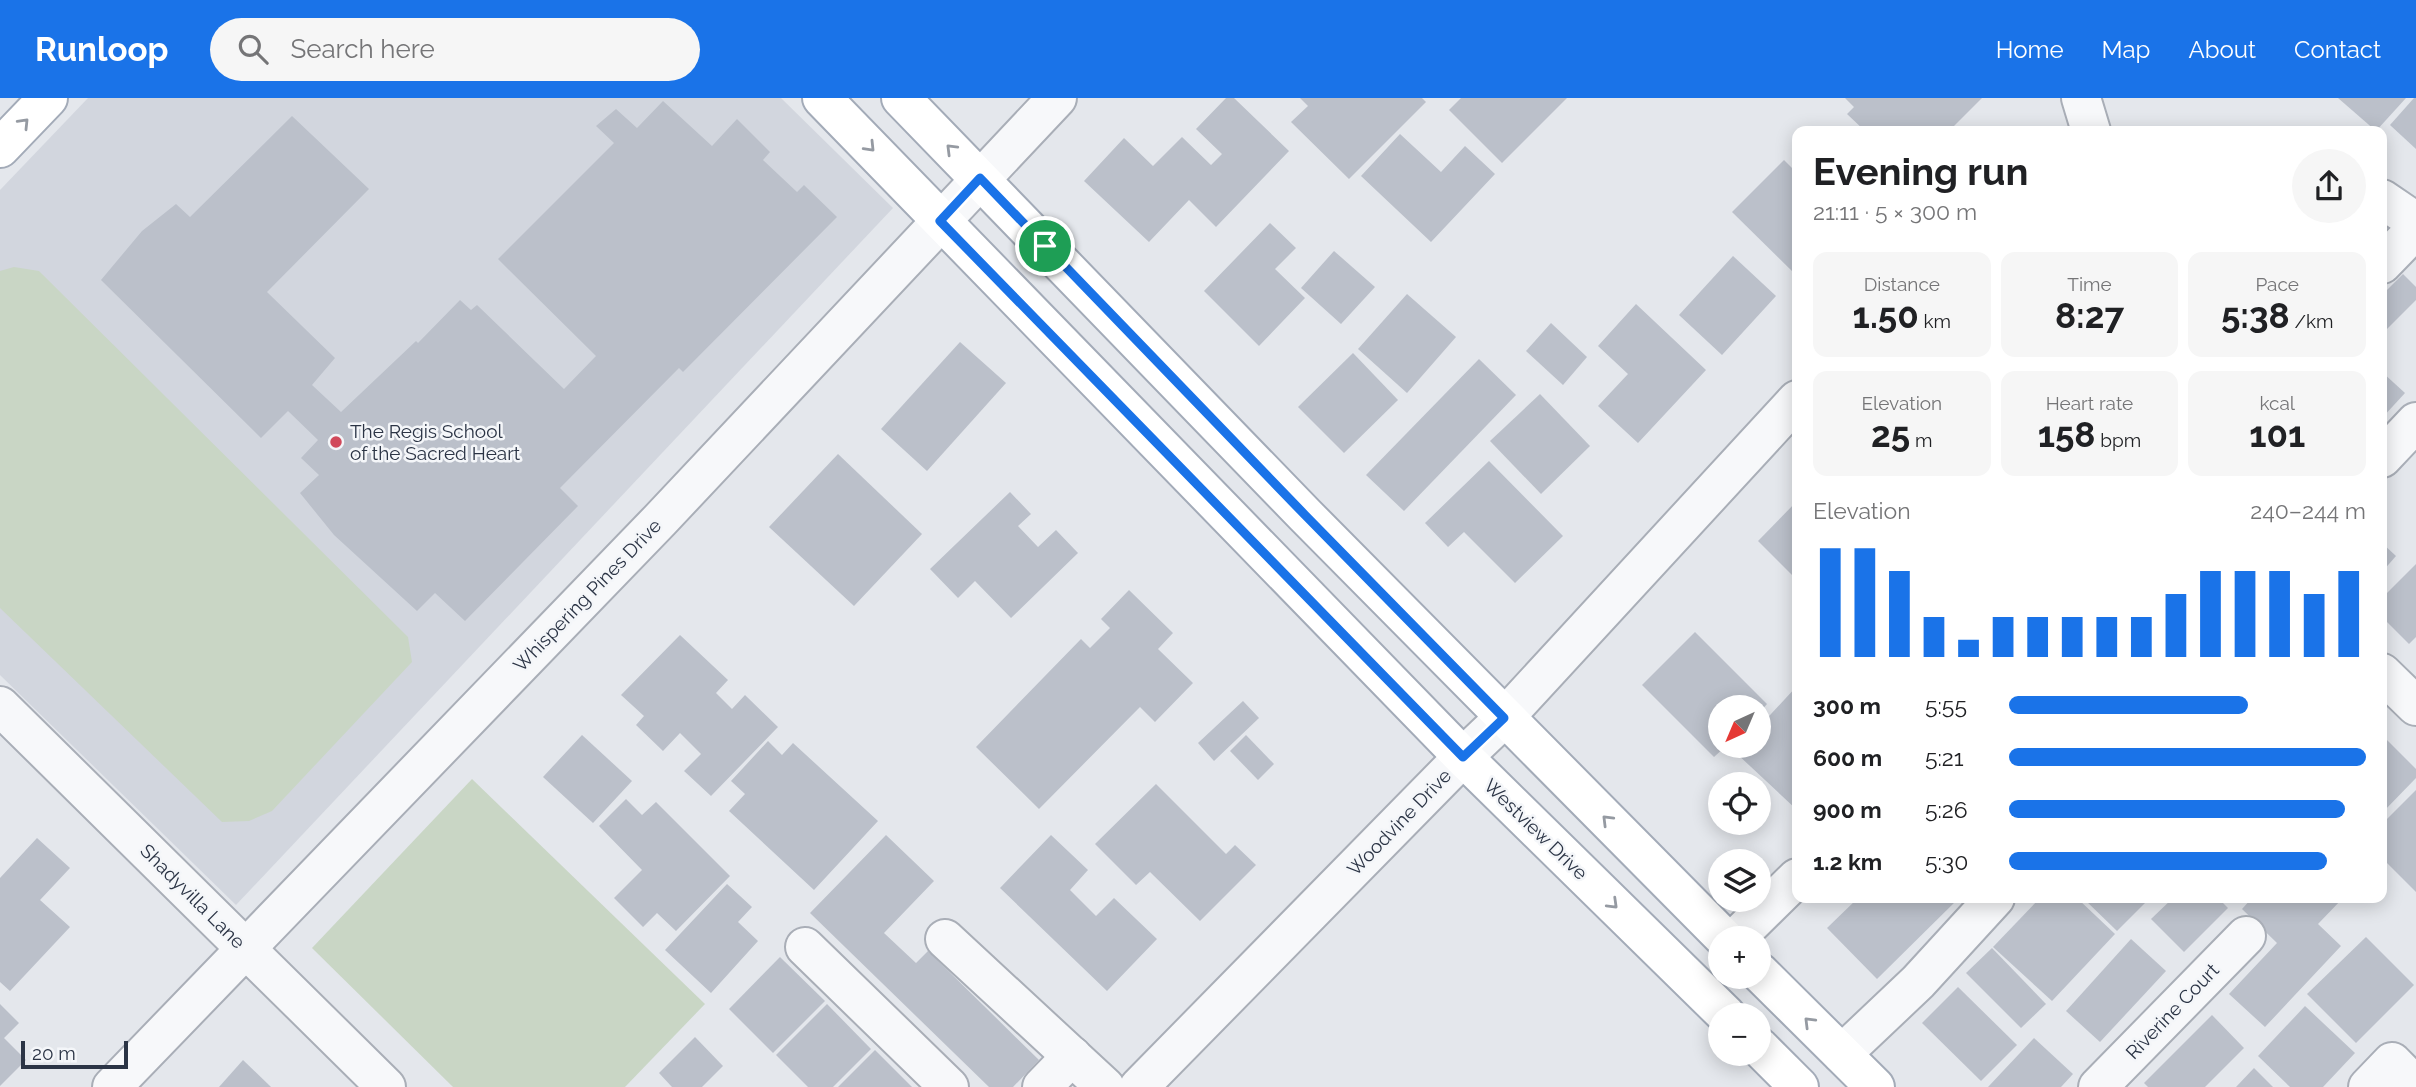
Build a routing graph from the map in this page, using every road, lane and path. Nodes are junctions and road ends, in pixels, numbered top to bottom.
1 (48, 98) edge
2 (822, 98) edge
3 (901, 98) edge
4 (1057, 98) edge
5 (2081, 98) edge
6 (2089, 126) edge
7 (0, 148) edge
8 (980, 178) junction
9 (2387, 202) edge
10 (940, 221) junction
11 (2416, 222) edge
12 (2416, 229) edge
13 (2387, 259) edge
14 (1792, 405) edge
15 (2416, 422) edge
16 (2387, 453) edge
17 (2387, 678) edge
18 (2416, 704) edge
19 (0, 706) edge
20 (1504, 718) junction
21 (1463, 757) junction
22 (1792, 883) edge
23 (1990, 903) edge
24 (1712, 926) edge
25 (1749, 926) edge
26 (2246, 936) dead end
27 (945, 939) dead end
28 (805, 947) dead end
29 (246, 948) junction
30 (1771, 984) edge
31 (1714, 1003) edge
32 (1842, 1054) junction
33 (1072, 1056) junction
34 (1771, 1059) edge
35 (112, 1087) edge
36 (386, 1087) edge
37 (950, 1087) edge
38 (1042, 1087) edge
39 (1105, 1087) edge
40 (1139, 1087) edge
41 (1799, 1087) edge
42 (1875, 1087) edge
43 (2098, 1087) edge

7 -> 1 main road
2 -> 10 main road, Westview Drive
8 -> 3 main road
4 - 8 street, Whispering Pines Drive
5 - 6 street
8 - 10 street, Whispering Pines Drive
8 - 20 main road
9 - 11 street
10 - 21 main road, Westview Drive
10 - 29 street, Whispering Pines Drive
12 - 13 street
14 - 20 street, Woodvine Drive
15 - 16 street
17 - 18 street
19 - 29 street, Shadyvilla Lane
20 - 21 street, Woodvine Drive
24 -> 20 main road
21 -> 31 main road, Westview Drive
21 - 40 street, Woodvine Drive
22 - 25 street
23 - 32 street
26 - 43 street, Riverine Court
27 - 33 street
28 - 37 street
29 - 35 street, Whispering Pines Drive
29 - 36 street, Shadyvilla Lane
32 -> 30 main road
32 - 42 main road
33 - 38 street
33 - 39 street
34 - 41 main road

